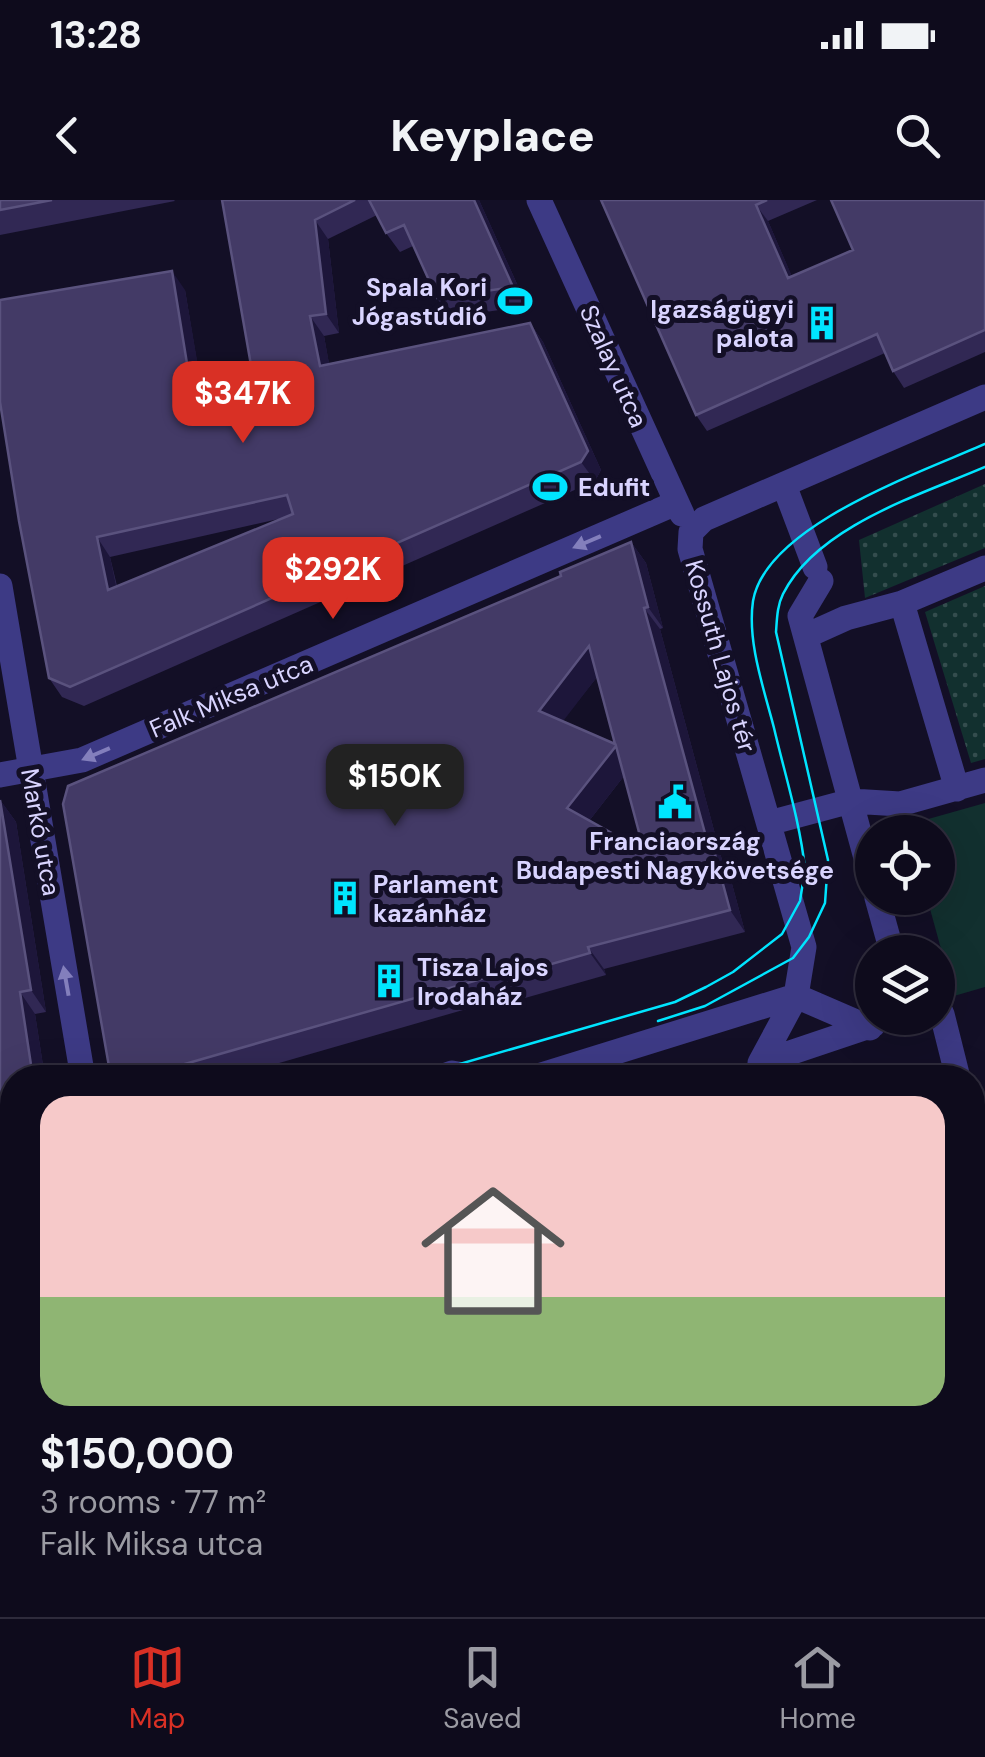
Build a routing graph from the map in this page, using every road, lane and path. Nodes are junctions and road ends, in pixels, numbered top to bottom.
1 (539, 200) edge
2 (985, 397) edge
3 (784, 485) junction
4 (676, 503) junction
5 (691, 532) junction
6 (985, 568) edge
7 (0, 586) edge
8 (902, 603) junction
9 (806, 636) junction
10 (30, 770) junction
11 (0, 775) edge
12 (985, 780) edge
13 (957, 789) junction
14 (851, 802) junction
15 (855, 817) edge
16 (769, 823) junction
17 (796, 996) junction
18 (855, 1016) edge
19 (855, 1031) edge
20 (947, 1035) edge
21 (81, 1065) edge
22 (574, 1065) edge
23 (764, 1065) edge
24 (774, 1065) edge
25 (955, 1065) edge

1 - 4 street, Szalay utca
2 - 3 street, Kossuth Lajos tér
3 - 5 street, Kossuth Lajos tér
3 - 9 street
4 - 5 street, Szalay utca
4 -> 10 street, Falk Miksa utca
5 - 16 street, Kossuth Lajos tér
6 - 8 street
7 - 10 street, Markó utca
8 - 9 street
8 - 13 street
9 - 14 street
10 - 11 street, Falk Miksa utca
21 -> 10 street, Markó utca
12 - 13 street
13 - 14 street
14 - 15 street
14 - 16 street
16 - 17 street, Kossuth Lajos tér
17 - 18 street, Kossuth Lajos tér
17 - 22 street
17 - 23 street, Kossuth Lajos tér
19 - 24 street, Kossuth Lajos tér
20 - 25 street

